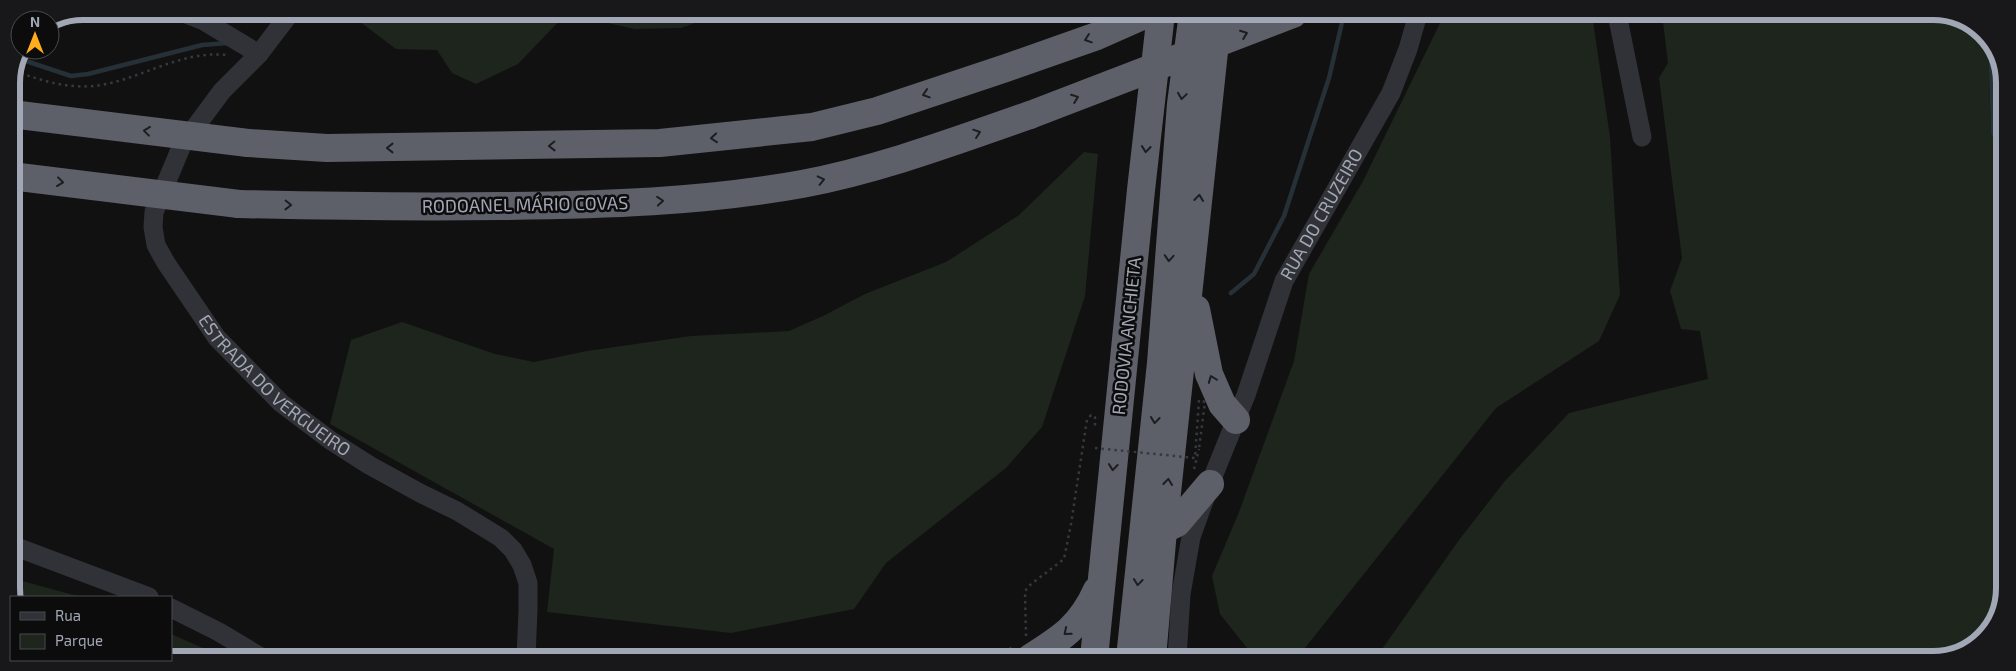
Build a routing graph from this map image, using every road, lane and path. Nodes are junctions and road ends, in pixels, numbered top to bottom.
1 (201, 20) edge
2 (286, 20) edge
3 (1133, 20) edge
4 (1160, 20) edge
5 (1192, 20) edge
6 (1217, 20) edge
7 (1277, 20) edge
8 (1416, 20) edge
9 (1618, 20) edge
10 (256, 57) junction
11 (21, 73) edge
12 (20, 115) edge
13 (1642, 137) dead end
14 (20, 177) edge
15 (1193, 255) junction
16 (1236, 420) junction
17 (1095, 428) dead end
18 (1094, 440) dead end
19 (1198, 449) dead end
20 (1210, 484) joint
21 (1110, 498) junction
22 (1177, 530) junction
23 (20, 548) edge
24 (1103, 578) junction
25 (146, 596) edge
26 (172, 608) edge
27 (1022, 648) edge
28 (250, 651) edge
29 (526, 651) edge
30 (1095, 651) edge
31 (1113, 651) edge
32 (1131, 651) edge
33 (1153, 651) edge
34 (1177, 651) edge

1 - 10 street
2 - 10 street, ESTRADA DO VERGUEIRO
3 -> 12 highway, bridge
4 -> 21 highway, RODOVIA ANCHIETA
5 -> 32 highway, RODOVIA ANCHIETA
15 -> 6 highway
14 -> 7 highway, RODOANEL MÁRIO COVAS, bridge
8 - 16 street, RUA DO CRUZEIRO
9 - 13 street
10 - 11 path
10 - 29 street, ESTRADA DO VERGUEIRO
16 -> 15 highway
22 -> 15 highway
16 - 20 street, RUA DO CRUZEIRO
17 - 27 path
18 - 19 path, bridge
20 - 22 highway
21 - 24 highway, RODOVIA ANCHIETA
21 - 31 highway
22 - 33 highway
22 - 34 street
23 - 25 street
24 -> 27 highway
24 - 30 highway, RODOVIA ANCHIETA
26 - 28 street

